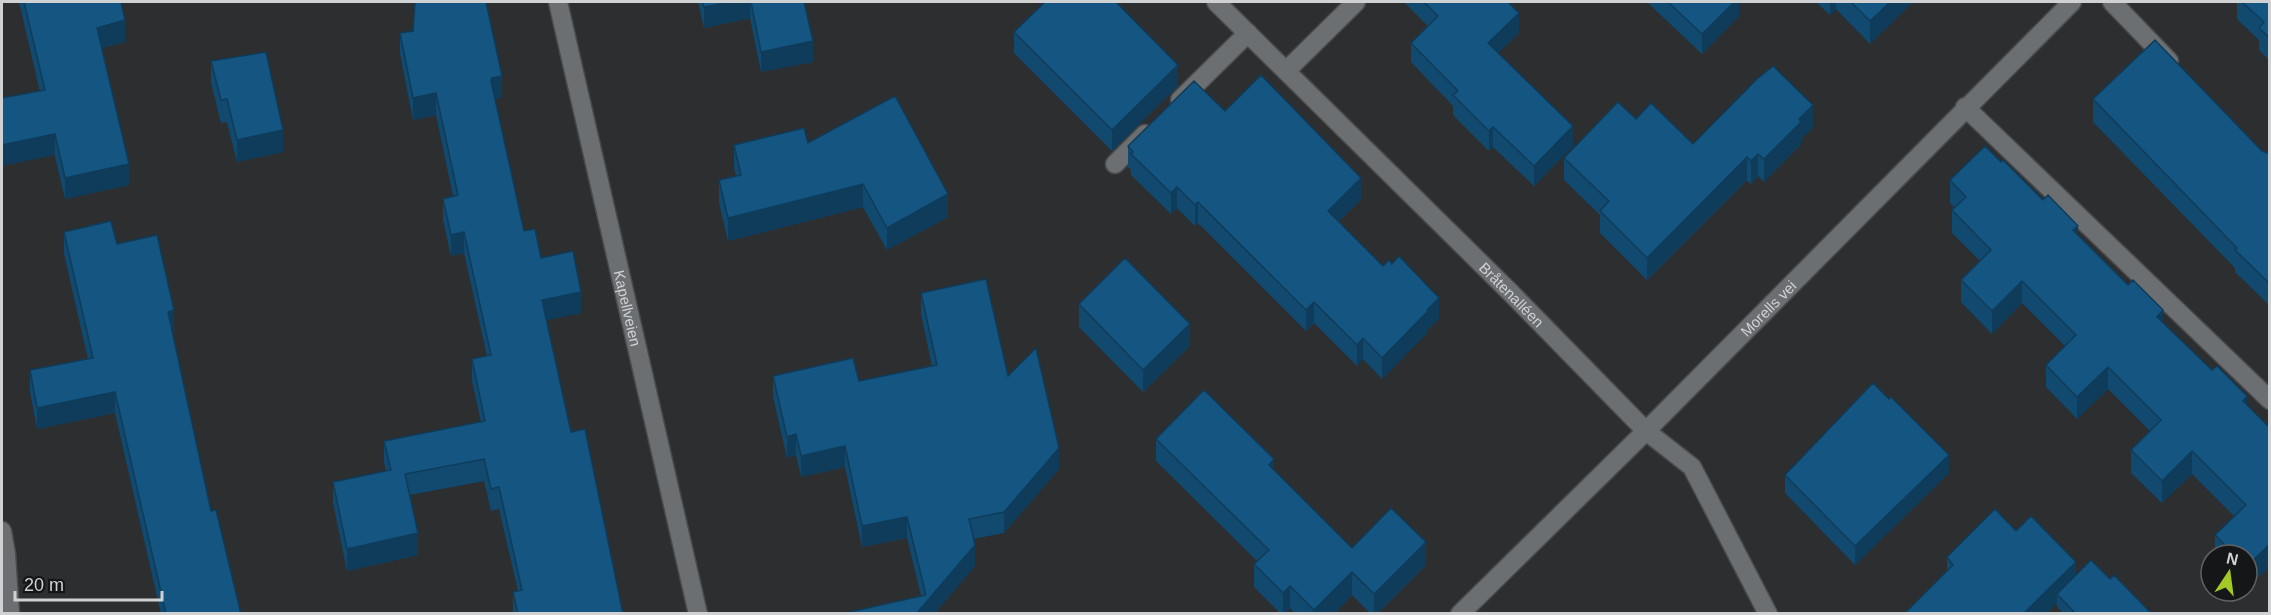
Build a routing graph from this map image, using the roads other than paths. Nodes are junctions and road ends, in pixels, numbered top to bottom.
1 (558, 2) edge
2 (1216, 2) edge
3 (1356, 2) edge
4 (2072, 2) edge
5 (2112, 2) edge
6 (1248, 33) junction
7 (1286, 71) junction
8 (2178, 71) edge
9 (1965, 107) junction
10 (1114, 164) dead end
11 (2270, 400) edge
12 (1646, 431) junction
13 (2, 531) edge
14 (10, 614) edge
15 (698, 614) edge
16 (1460, 614) edge
17 (1768, 614) edge

1 - 15 street, Kapellveien
2 - 6 street, Bråtenalléen
3 - 7 street
4 - 9 street, Morells vei
5 - 8 street
6 - 7 street, Bråtenalléen
6 - 10 street
7 - 12 street, Bråtenalléen
9 - 11 street
9 - 12 street, Morells vei
12 - 16 street, Morells vei
12 - 17 street, Bråtenalléen
13 - 14 street

